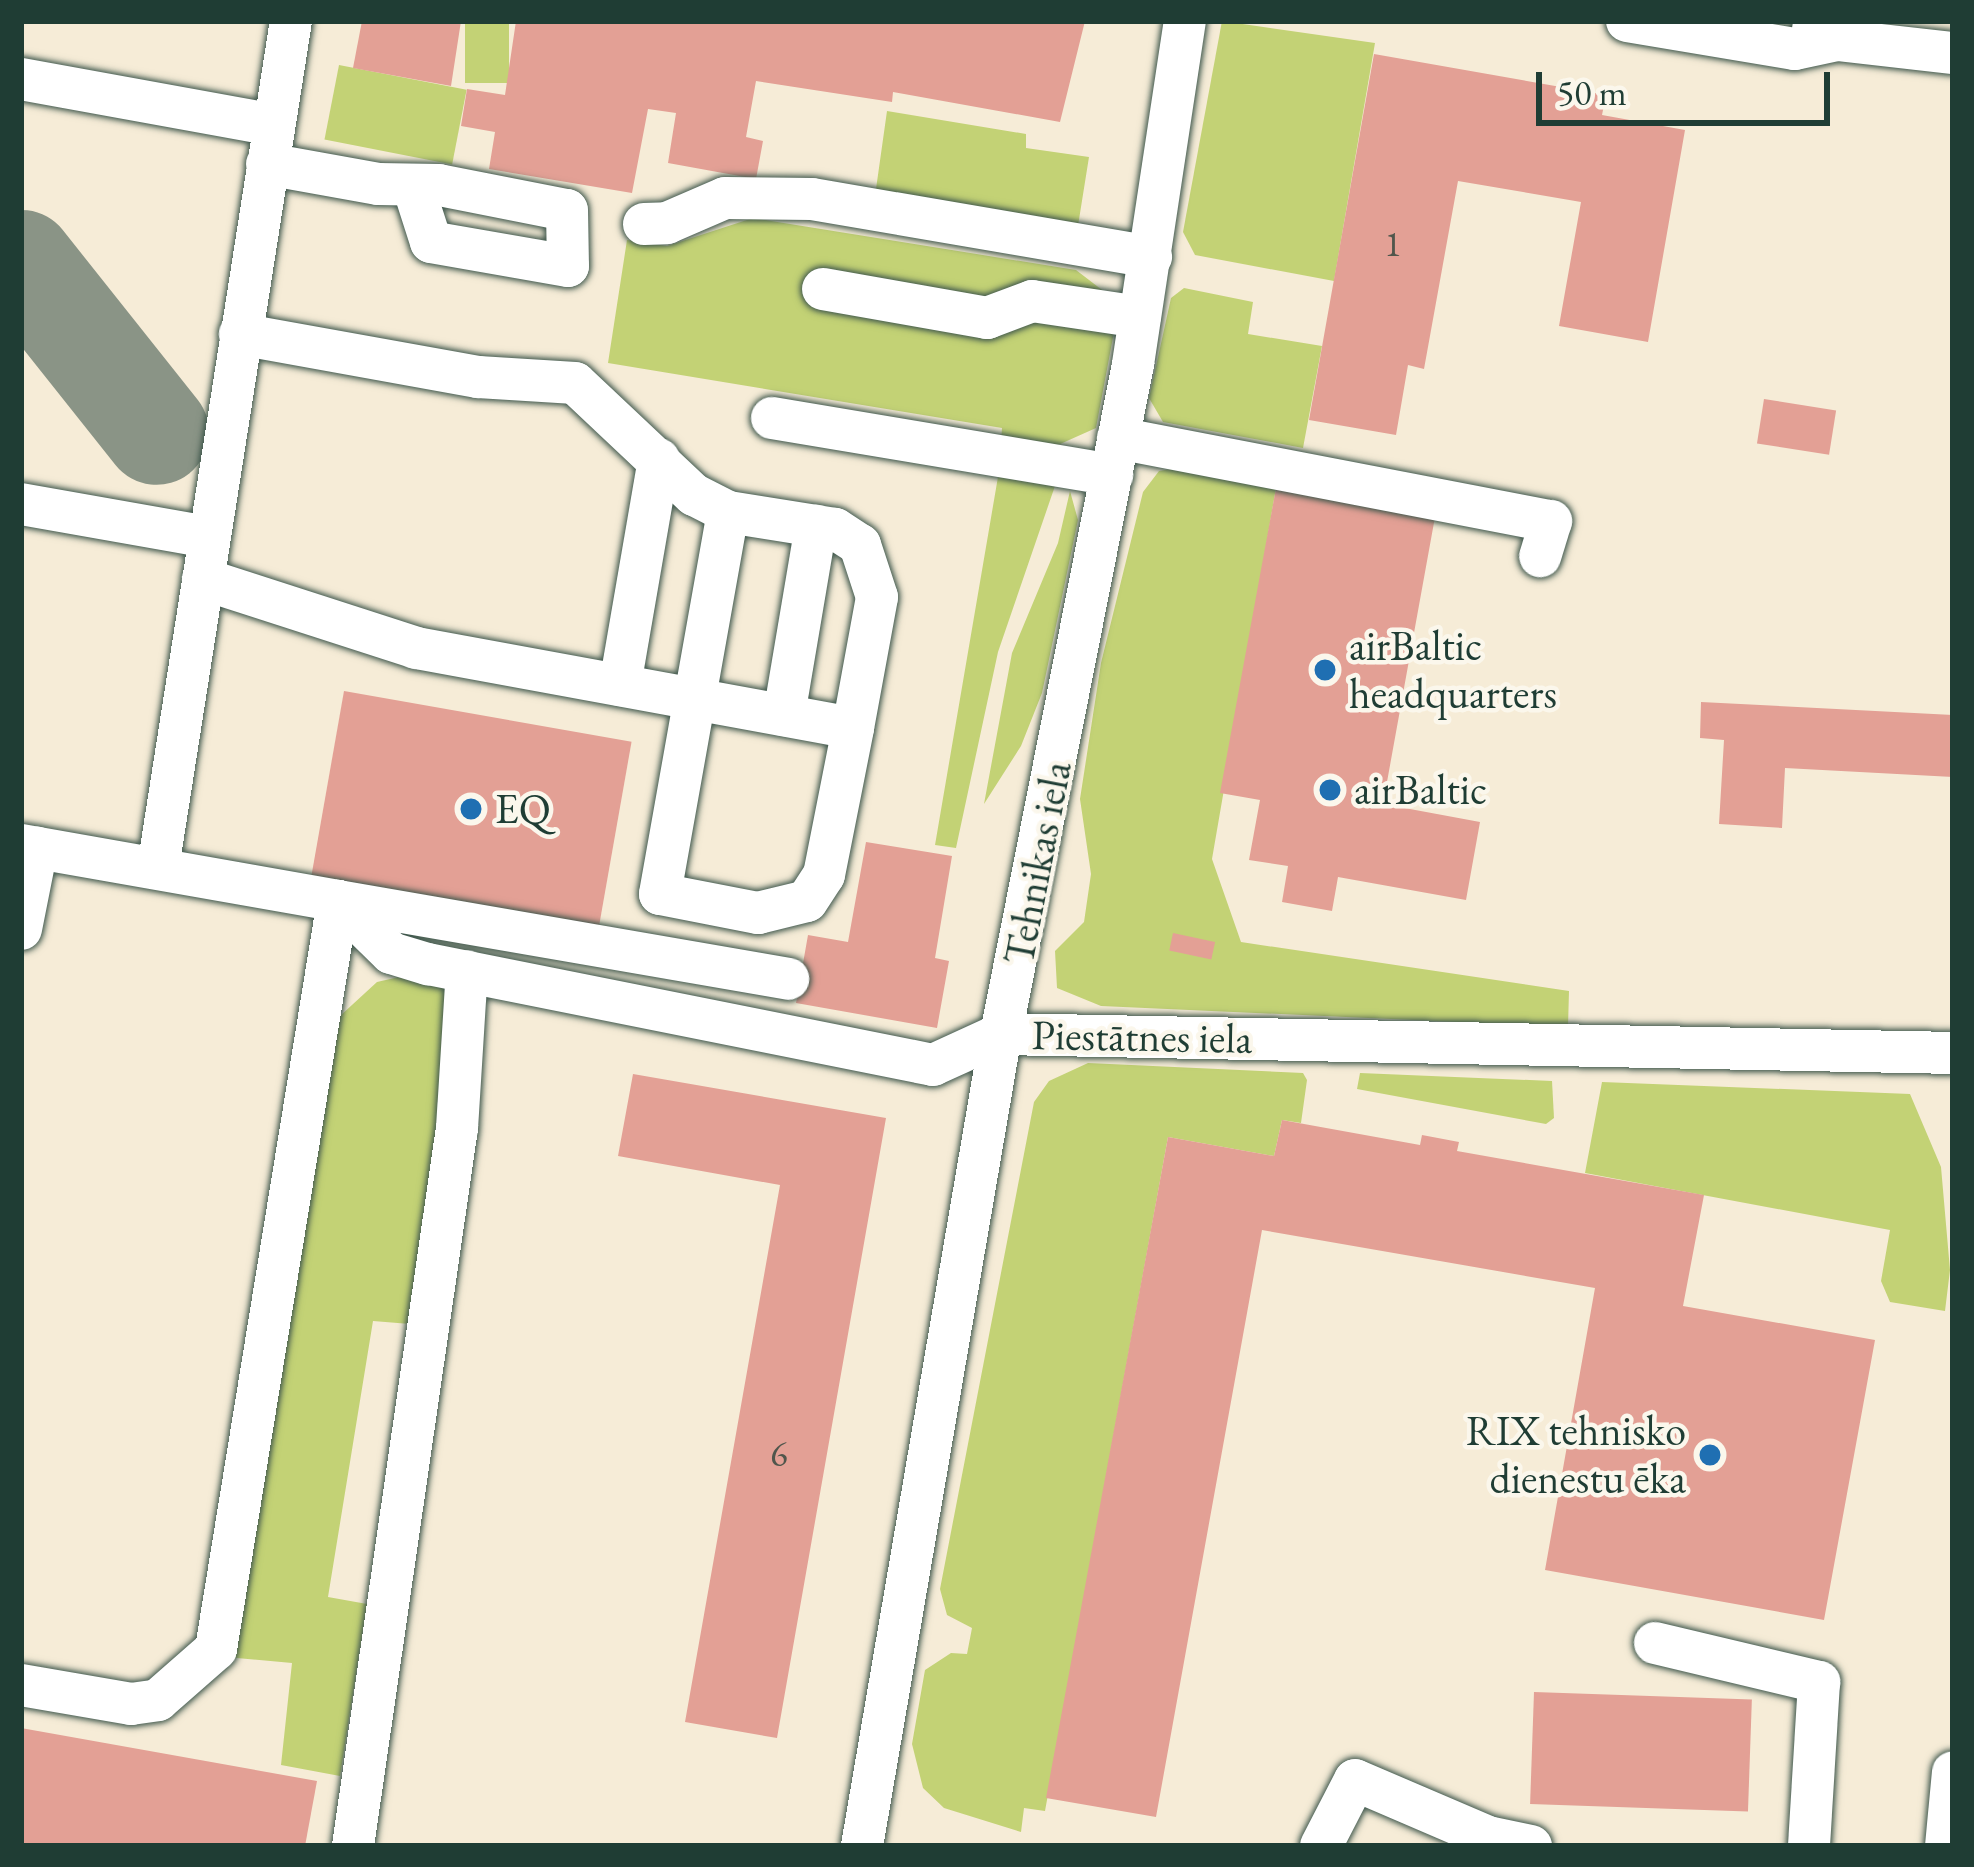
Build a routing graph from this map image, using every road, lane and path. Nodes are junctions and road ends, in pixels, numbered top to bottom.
1 (291, 21) edge
2 (1185, 21) edge
3 (1628, 21) edge
4 (1788, 21) edge
5 (1837, 40) junction
6 (1953, 53) edge
7 (21, 80) edge
8 (270, 145) junction
9 (413, 186) dead end
10 (644, 224) dead end
11 (1151, 257) junction
12 (823, 289) dead end
13 (1140, 317) junction
14 (240, 334) junction
15 (772, 418) dead end
16 (1115, 456) junction
17 (658, 459) junction
18 (21, 504) edge
19 (728, 512) junction
20 (816, 526) junction
21 (1540, 556) dead end
22 (206, 558) junction
23 (620, 685) junction
24 (696, 700) junction
25 (784, 716) junction
26 (854, 728) junction
27 (29, 846) edge
28 (158, 868) junction
29 (661, 894) junction
30 (338, 901) junction
31 (21, 929) edge
32 (648, 953) junction
33 (466, 971) junction
34 (788, 979) dead end
35 (1001, 1034) junction
36 (1953, 1053) edge
37 (1655, 1643) dead end
38 (21, 1685) edge
39 (1953, 1772) edge
40 (353, 1846) edge
41 (862, 1846) edge
42 (1322, 1846) edge
43 (1531, 1846) edge
44 (1809, 1846) edge
45 (1946, 1846) edge

1 - 8 street
2 - 11 street, Tehnikas iela
3 - 5 street
4 - 5 street
5 - 6 street
7 - 8 street
8 - 9 street
8 - 14 street
10 - 11 street
11 - 13 street, Tehnikas iela
12 - 13 street
13 - 16 street, Tehnikas iela
14 - 17 street
14 - 22 street
15 - 16 street
16 - 21 street
16 - 35 street, Tehnikas iela
17 - 19 street
17 - 23 street
18 - 22 street
19 - 20 street
19 - 24 street
20 - 25 street
20 - 26 street
22 - 23 street
22 - 28 street
23 - 24 street
24 - 25 street
24 - 29 street
25 - 26 street
26 - 29 street
27 - 28 street
27 - 31 street
28 - 30 street
29 - 32 street
30 - 32 street
30 - 33 street, Piestātnes iela
30 - 38 street
32 - 34 street
33 - 35 street, Piestātnes iela
33 - 40 street
35 - 36 street, Piestātnes iela
35 - 41 street, Tehnikas iela
37 - 44 street
39 - 45 street
42 - 43 street

